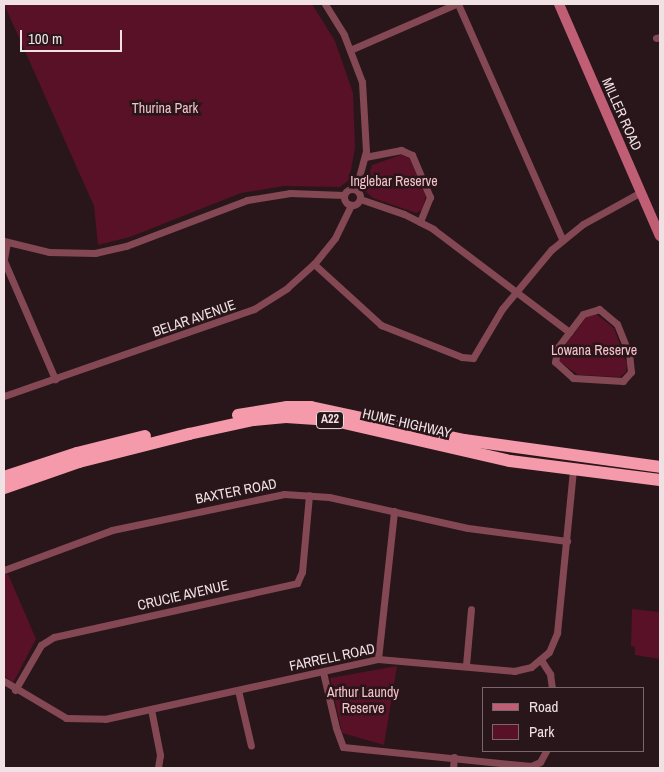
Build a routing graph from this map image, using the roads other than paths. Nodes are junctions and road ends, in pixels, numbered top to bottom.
1 (325, 4) edge
2 (457, 4) edge
3 (559, 4) edge
4 (350, 50) junction
5 (365, 157) junction
6 (356, 189) junction
7 (641, 192) junction
8 (344, 195) junction
9 (360, 199) junction
10 (351, 205) junction
11 (420, 222) junction
12 (660, 236) edge
13 (562, 239) junction
14 (6, 241) edge
15 (4, 260) edge
16 (314, 264) junction
17 (516, 290) junction
18 (569, 332) junction
19 (55, 378) junction
20 (4, 396) edge
21 (660, 467) edge
22 (573, 471) junction
23 (4, 476) edge
24 (660, 480) edge
25 (4, 488) edge
26 (309, 495) junction
27 (394, 511) junction
28 (567, 541) junction
29 (4, 570) edge
30 (471, 609) dead end
31 (378, 659) junction
32 (541, 660) junction
33 (466, 665) junction
34 (323, 672) junction
35 (4, 681) edge
36 (552, 687) edge
37 (15, 690) junction
38 (238, 690) junction
39 (151, 709) junction
40 (251, 746) dead end
41 (545, 752) edge
42 (454, 757) junction
43 (158, 768) edge
44 (453, 768) edge

1 - 4 street
2 - 4 street
2 - 13 street
3 - 7 main road, MILLER ROAD
4 - 5 street
5 - 6 street
5 - 11 street
6 - 8 street
6 - 9 street
7 - 12 main road, MILLER ROAD
7 - 13 street
8 - 10 street
8 - 14 street
9 - 10 street
9 - 11 street
10 - 16 street, BELAR AVENUE
11 - 17 street
13 - 17 street
14 - 15 street
15 - 19 street
16 - 17 street
16 - 19 street, BELAR AVENUE
17 - 18 street
18 - 18 street
19 - 20 street, BELAR AVENUE
21 - 23 highway, HUME HIGHWAY / A22
22 - 24 highway, HUME HIGHWAY / A22
22 - 25 highway, HUME HIGHWAY / A22
22 - 28 street
26 - 27 street, BAXTER ROAD
26 - 29 street, BAXTER ROAD
26 - 37 street, CRUCIE AVENUE
27 - 28 street, BAXTER ROAD
27 - 31 street
28 - 32 street
30 - 33 street
31 - 33 street, FARRELL ROAD
31 - 34 street, FARRELL ROAD
32 - 33 street, FARRELL ROAD
32 - 36 street
34 - 38 street, FARRELL ROAD
34 - 42 street
35 - 37 street, FARRELL ROAD
37 - 39 street, FARRELL ROAD
38 - 39 street, FARRELL ROAD
38 - 40 street
39 - 43 street
41 - 42 street
42 - 44 street

